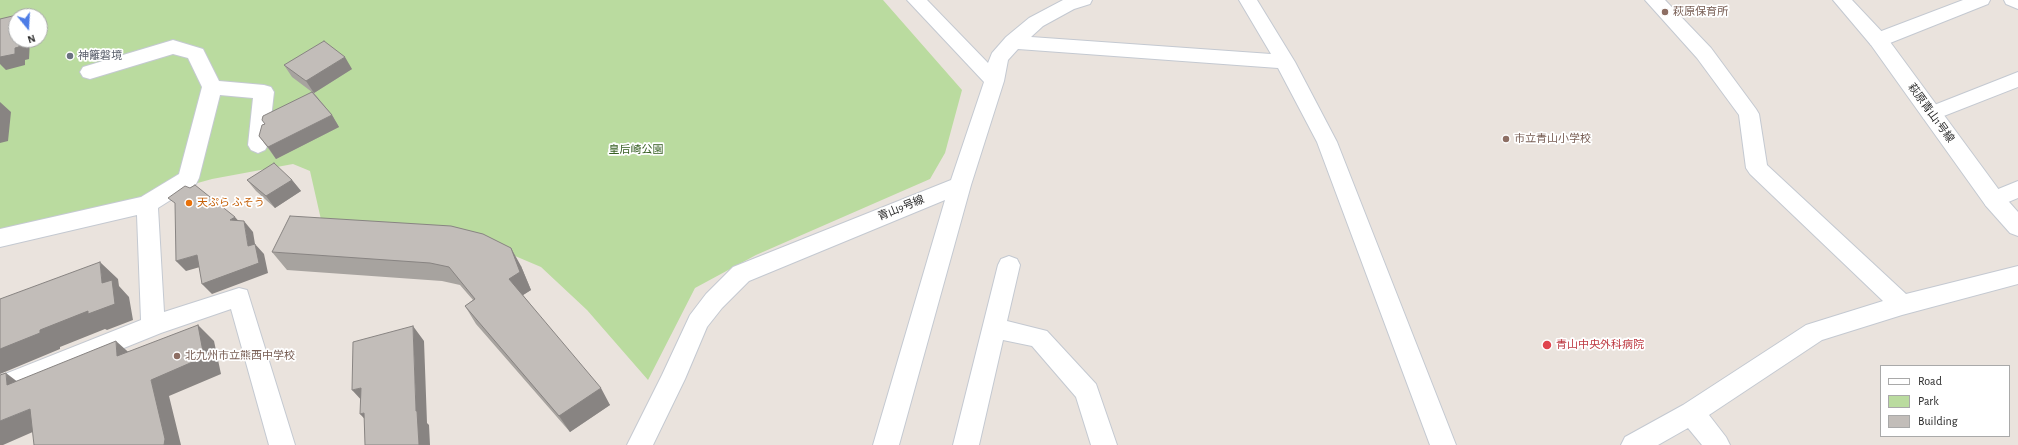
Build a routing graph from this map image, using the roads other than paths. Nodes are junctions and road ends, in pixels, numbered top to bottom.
1 (916, 0) edge
2 (1083, 0) edge
3 (1248, 0) edge
4 (1654, 0) edge
5 (1842, 0) edge
6 (1980, 0) edge
7 (2013, 0) edge
8 (2018, 3) edge
9 (1878, 40) junction
10 (1013, 42) junction
11 (1285, 62) junction
12 (90, 72) dead end
13 (2018, 79) edge
14 (994, 81) junction
15 (212, 87) junction
16 (1931, 114) junction
17 (258, 145) edge
18 (960, 185) junction
19 (2018, 189) edge
20 (1994, 200) junction
21 (147, 204) junction
22 (2018, 227) edge
23 (0, 238) edge
24 (1009, 265) dead end
25 (2018, 275) edge
26 (1902, 304) junction
27 (153, 326) junction
28 (994, 328) junction
29 (0, 387) edge
30 (1692, 413) junction
31 (282, 445) edge
32 (640, 445) edge
33 (886, 445) edge
34 (966, 445) edge
35 (1104, 445) edge
36 (1443, 445) edge
37 (1634, 445) edge
38 (1717, 445) edge

1 - 14 street
2 - 10 street
3 - 11 street
4 - 26 street
5 - 9 street, 萩原青山1号線
6 - 9 street
7 - 8 street
9 - 16 street, 萩原青山1号線
10 - 11 street
10 - 14 street
11 - 36 street
12 - 15 street
13 - 16 street
14 - 18 street
15 - 17 street
15 - 21 street
16 - 20 street, 萩原青山1号線
18 - 32 street, 青山9号線
18 - 33 street
19 - 20 street
20 - 22 street, 萩原青山1号線
21 - 23 street
21 - 27 street
24 - 28 street
25 - 26 street
26 - 30 street
27 - 29 street
27 - 31 street
28 - 34 street
28 - 35 street
30 - 37 street
30 - 38 street

